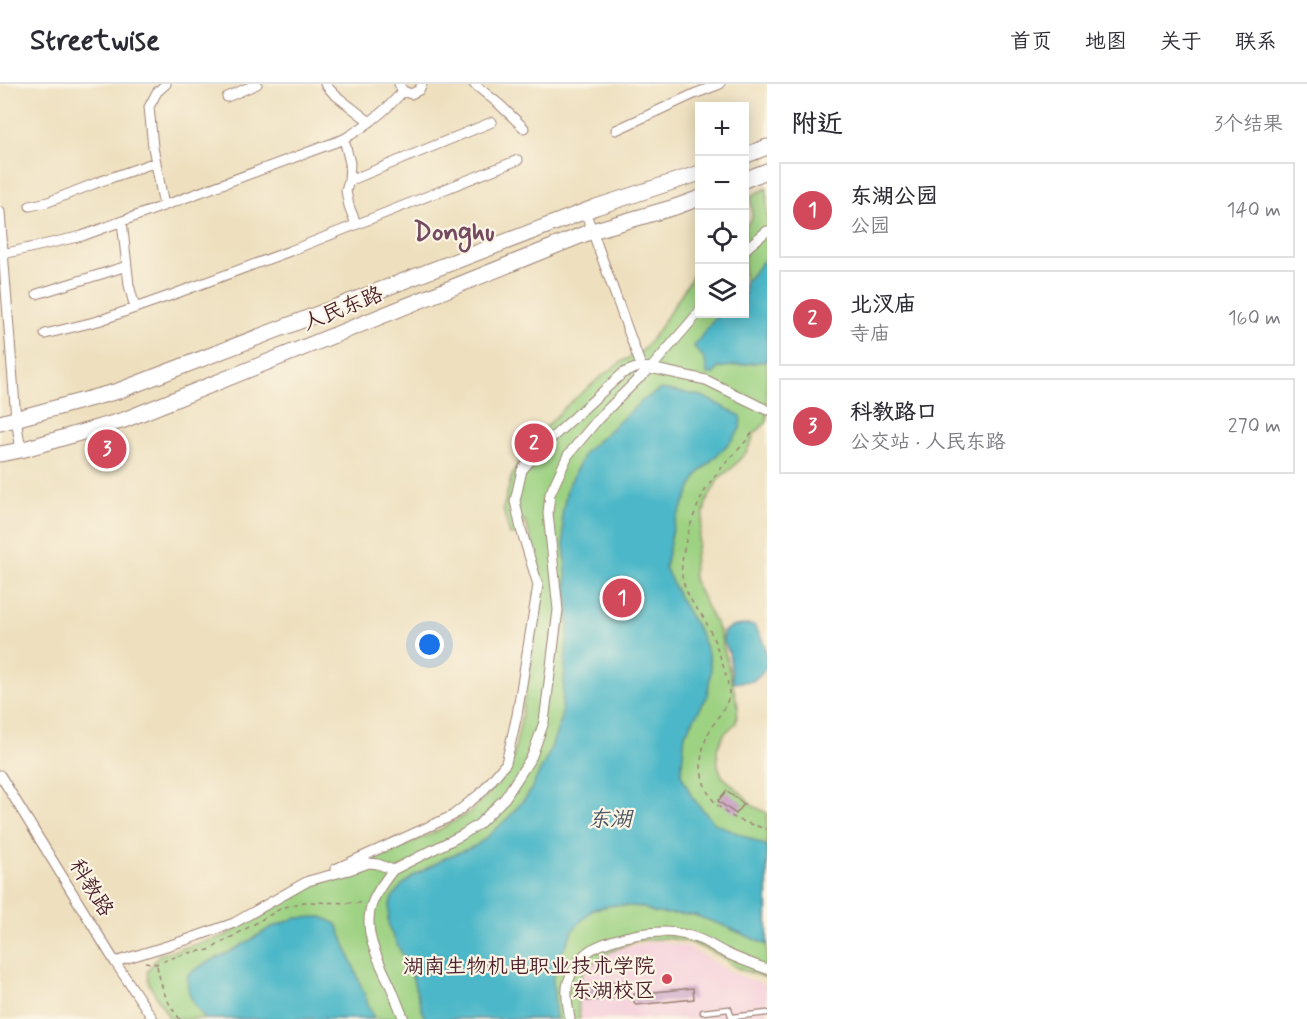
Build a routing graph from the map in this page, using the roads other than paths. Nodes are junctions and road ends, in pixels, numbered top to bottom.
1 (166, 84) edge
2 (257, 84) edge
3 (325, 84) edge
4 (422, 84) edge
5 (474, 84) edge
6 (720, 84) edge
7 (401, 88) edge
8 (692, 89) edge
9 (227, 98) dead end
10 (370, 122) junction
11 (492, 122) dead end
12 (524, 128) dead end
13 (616, 130) dead end
14 (344, 138) junction
15 (767, 147) edge
16 (749, 154) edge
17 (518, 160) dead end
18 (156, 162) junction
19 (767, 171) edge
20 (695, 174) edge
21 (749, 178) edge
22 (349, 181) junction
23 (695, 200) edge
24 (30, 206) dead end
25 (164, 206) junction
26 (585, 211) junction
27 (0, 212) edge
28 (122, 221) junction
29 (356, 224) junction
30 (592, 231) junction
31 (767, 231) edge
32 (749, 246) edge
33 (3, 254) junction
34 (127, 266) junction
35 (37, 294) dead end
36 (135, 308) junction
37 (695, 315) edge
38 (45, 334) dead end
39 (646, 367) junction
40 (767, 410) edge
41 (16, 419) junction
42 (0, 423) edge
43 (21, 450) junction
44 (0, 454) edge
45 (0, 775) edge
46 (393, 870) junction
47 (308, 881) junction
48 (115, 962) junction
49 (767, 969) edge
50 (703, 1012) dead end
51 (767, 1013) edge
52 (732, 1018) edge
53 (153, 1019) edge
54 (404, 1019) edge
55 (570, 1019) edge

1 - 18 street
2 - 9 street
3 - 10 street
4 - 7 street
5 - 12 street
6 - 8 street
7 - 10 street
8 - 13 street
10 - 14 street
11 - 22 street
14 - 22 street
14 - 25 street
15 - 16 main road
17 - 29 street
18 - 24 street
18 - 25 street
19 - 21 main road
20 - 26 main road, 人民东路
22 - 29 street
23 - 30 main road, 人民东路
25 - 28 street
26 - 30 street
26 - 41 main road, 人民东路
27 - 33 street
28 - 33 street
28 - 34 street
29 - 36 street
30 - 39 street
30 - 43 main road, 人民东路
31 - 32 street
33 - 41 street
34 - 35 street
34 - 36 street
36 - 38 street
37 - 39 street
39 - 40 street
39 - 46 street
39 - 47 street
41 - 42 main road, 人民东路
41 - 43 street
43 - 44 main road, 人民东路
45 - 48 street, 科教路
46 - 47 street
46 - 54 street
47 - 48 street
48 - 53 street, 科教路
49 - 55 street
50 - 52 lane
51 - 52 lane

